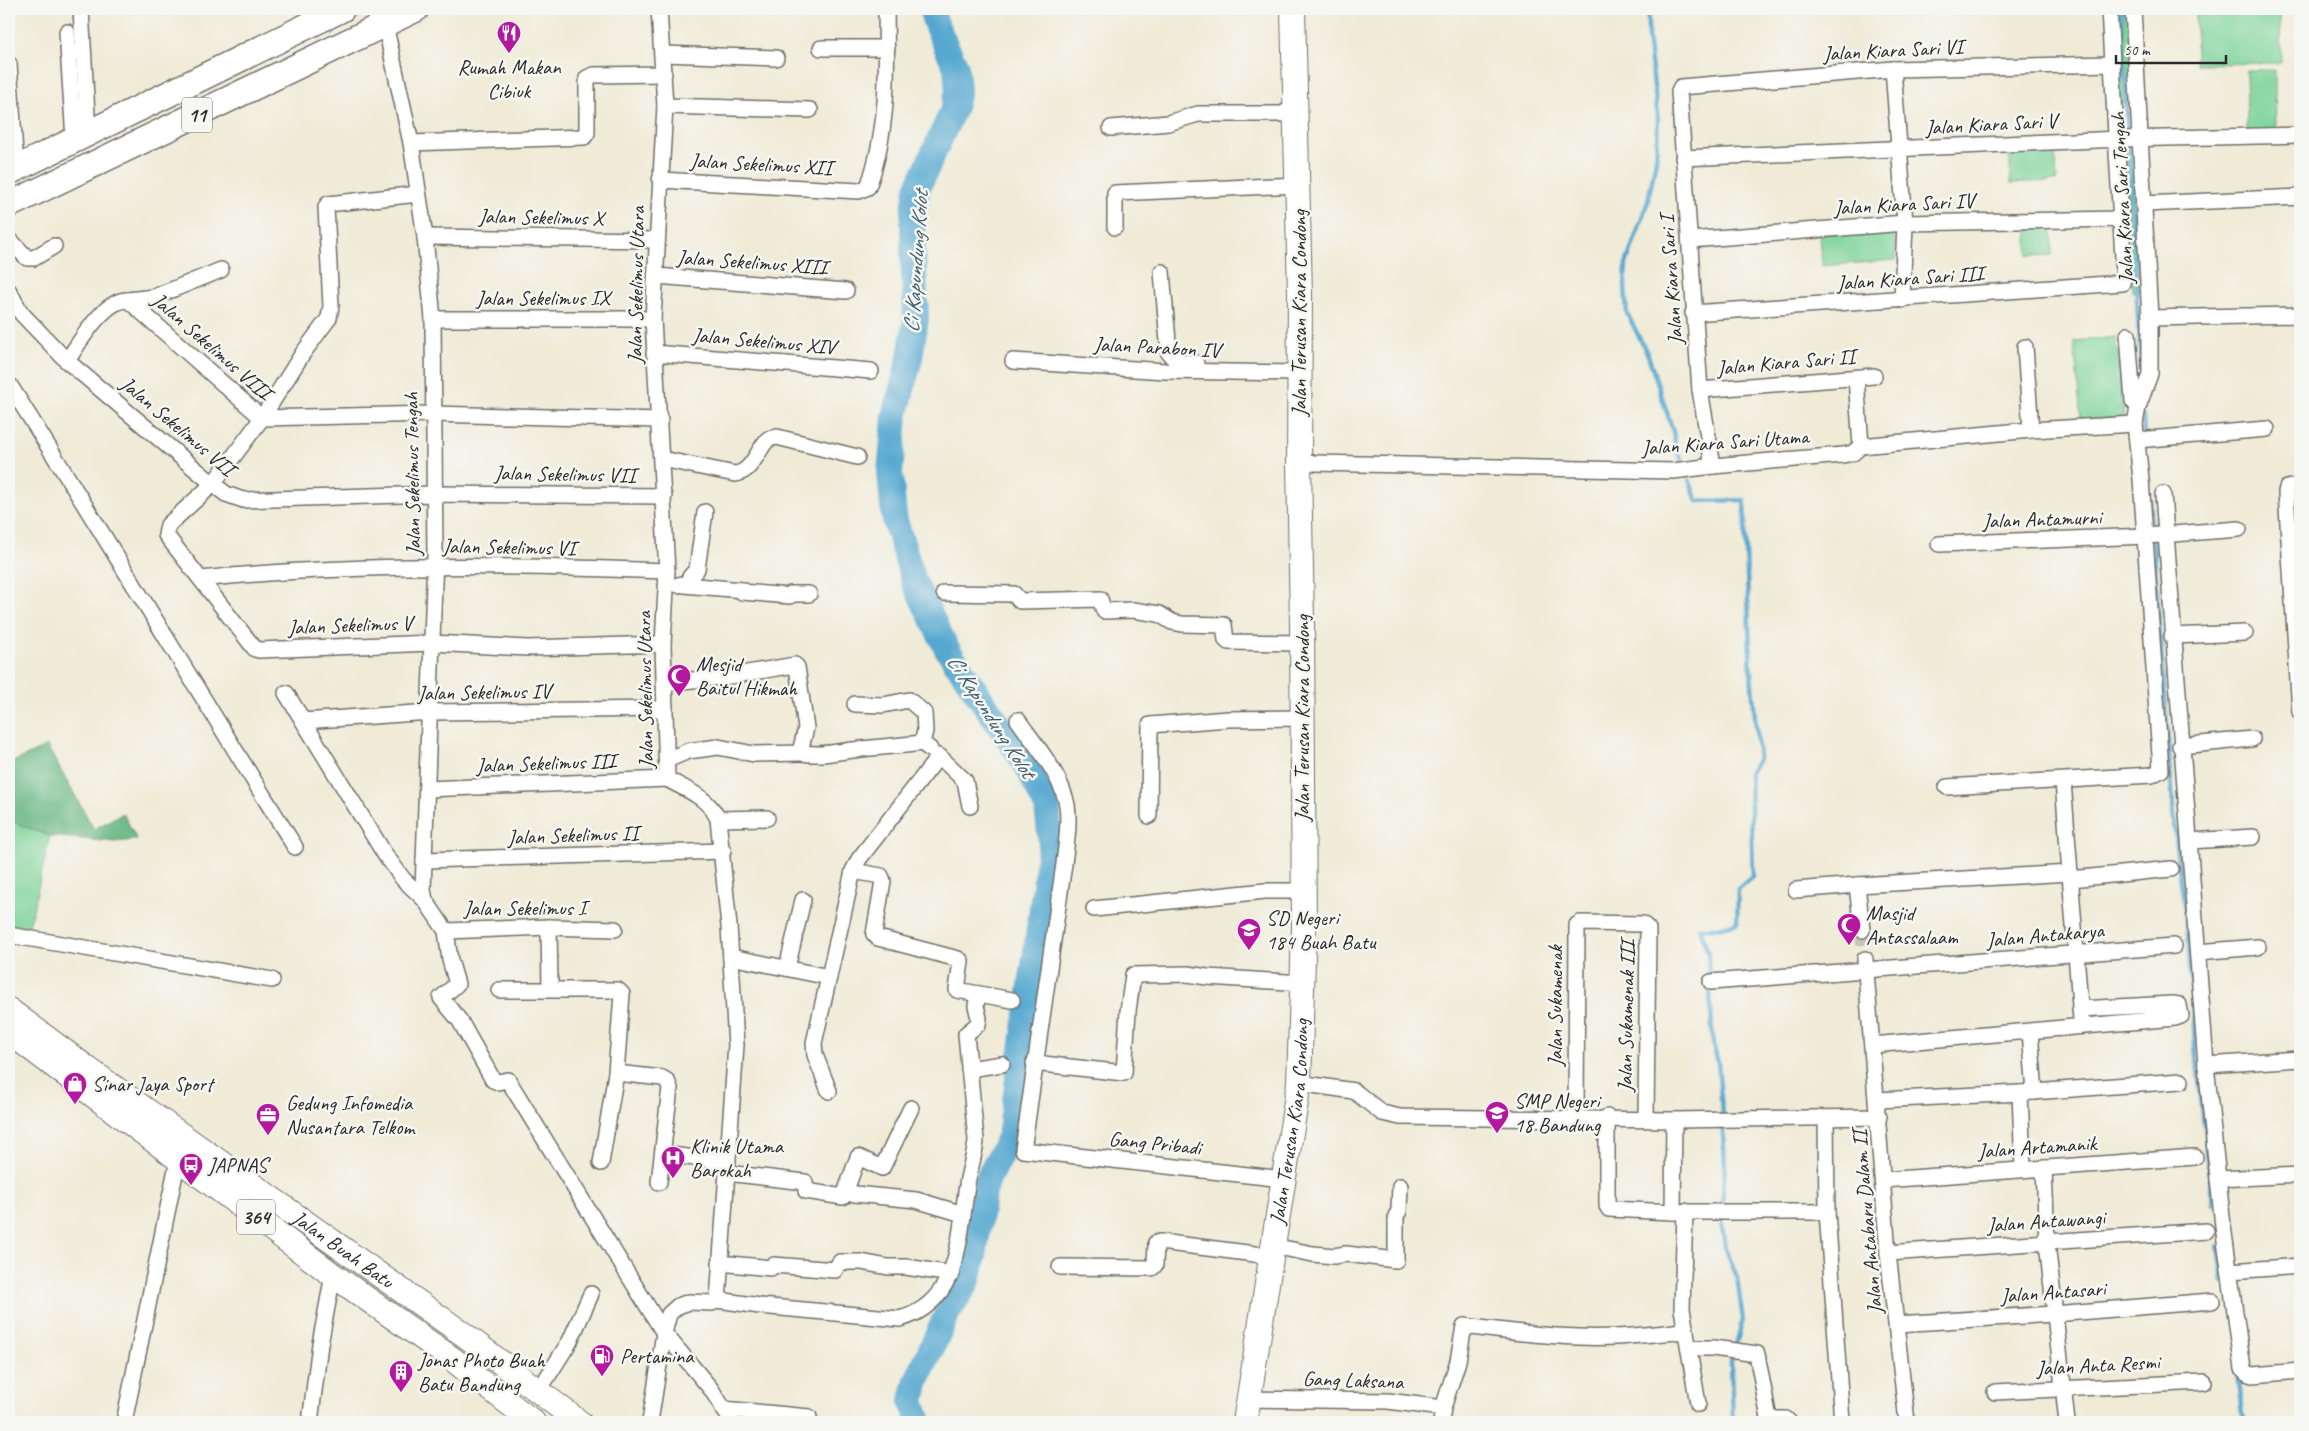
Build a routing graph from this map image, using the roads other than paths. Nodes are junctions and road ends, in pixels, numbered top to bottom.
1 (81, 9) edge
2 (342, 9) edge
3 (416, 9) edge
4 (660, 9) edge
5 (886, 9) edge
6 (1293, 9) edge
7 (2109, 9) edge
8 (2133, 9) edge
9 (385, 24) junction
10 (67, 32) dead end
11 (821, 48) dead end
12 (887, 48) junction
13 (663, 54) junction
14 (776, 58) dead end
15 (9, 64) edge
16 (2112, 64) junction
17 (1892, 70) junction
18 (664, 74) junction
19 (1679, 91) joint
20 (665, 106) junction
21 (1295, 107) junction
22 (810, 110) dead end
23 (1111, 128) dead end
24 (2300, 136) edge
25 (81, 137) junction
26 (2128, 140) junction
27 (411, 143) junction
28 (1899, 150) junction
29 (1683, 158) junction
30 (13, 170) edge
31 (660, 180) junction
32 (1297, 185) junction
33 (418, 194) junction
34 (2300, 197) edge
35 (2144, 204) junction
36 (9, 205) edge
37 (2121, 219) junction
38 (1905, 223) junction
39 (1115, 227) dead end
40 (425, 237) junction
41 (9, 239) edge
42 (656, 240) junction
43 (1690, 240) junction
44 (54, 246) dead end
45 (221, 270) dead end
46 (1162, 272) dead end
47 (656, 276) junction
48 (2124, 276) joint
49 (9, 291) edge
50 (846, 291) dead end
51 (128, 300) junction
52 (1902, 300) junction
53 (1693, 313) junction
54 (2300, 315) edge
55 (2150, 318) junction
56 (433, 319) junction
57 (653, 319) junction
58 (2128, 335) dead end
59 (2025, 347) dead end
60 (654, 353) junction
61 (67, 360) junction
62 (1013, 361) dead end
63 (1300, 370) junction
64 (871, 372) dead end
65 (1874, 376) dead end
66 (1856, 378) junction
67 (9, 384) edge
68 (1700, 390) junction
69 (2142, 396) junction
70 (433, 414) junction
71 (262, 418) junction
72 (660, 420) junction
73 (2135, 424) junction
74 (2267, 429) dead end
75 (2031, 430) junction
76 (2137, 440) junction
77 (1861, 446) junction
78 (857, 457) dead end
79 (662, 459) junction
80 (1314, 463) dead end
81 (1713, 466) junction
82 (213, 484) junction
83 (2300, 485) edge
84 (434, 494) junction
85 (2163, 494) dead end
86 (664, 496) junction
87 (705, 512) dead end
88 (2239, 530) dead end
89 (2153, 536) junction
90 (1938, 544) dead end
91 (435, 567) junction
92 (2296, 568) edge
93 (667, 578) junction
94 (201, 579) junction
95 (684, 585) junction
96 (944, 593) dead end
97 (809, 594) dead end
98 (2245, 633) dead end
99 (2172, 636) junction
100 (432, 643) junction
101 (1302, 643) junction
102 (663, 644) junction
103 (2298, 644) edge
104 (664, 683) junction
105 (286, 693) dead end
106 (855, 704) dead end
107 (665, 709) junction
108 (430, 712) junction
109 (2300, 712) edge
110 (1302, 718) junction
111 (1018, 720) dead end
112 (303, 721) junction
113 (2252, 738) dead end
114 (922, 743) junction
115 (2180, 746) junction
116 (803, 753) junction
117 (939, 756) junction
118 (667, 760) junction
119 (667, 779) junction
120 (2063, 781) junction
121 (1946, 787) dead end
122 (427, 789) junction
123 (970, 806) dead end
124 (1149, 816) dead end
125 (767, 818) dead end
126 (718, 819) junction
127 (2253, 837) dead end
128 (2190, 841) junction
129 (296, 848) dead end
130 (723, 851) junction
131 (424, 860) junction
132 (2171, 869) dead end
133 (853, 871) junction
134 (2070, 876) junction
135 (1856, 884) junction
136 (1796, 890) dead end
137 (1303, 891) junction
138 (425, 900) junction
139 (803, 900) dead end
140 (1094, 909) dead end
141 (1577, 925) joint
142 (442, 927) junction
143 (549, 927) junction
144 (615, 929) dead end
145 (1862, 930) tunnel mouth
146 (9, 935) edge
147 (2174, 946) dead end
148 (2258, 947) dead end
149 (2198, 952) junction
150 (2077, 954) junction
151 (731, 957) junction
152 (1866, 965) junction
153 (787, 968) junction
154 (829, 977) junction
155 (272, 980) dead end
156 (1711, 982) dead end
157 (1302, 983) junction
158 (550, 989) junction
159 (499, 990) dead end
160 (978, 994) junction
161 (1012, 1000) dead end
162 (2080, 1009) junction
163 (9, 1010) edge
164 (2081, 1026) junction
165 (9, 1032) edge
166 (2030, 1032) junction
167 (1872, 1044) junction
168 (2300, 1059) edge
169 (1034, 1063) junction
170 (1002, 1064) dead end
171 (2206, 1065) junction
172 (969, 1069) junction
173 (616, 1073) junction
174 (2181, 1081) dead end
175 (1299, 1083) junction
176 (830, 1091) dead end
177 (2027, 1092) junction
178 (1877, 1100) junction
179 (911, 1108) dead end
180 (1879, 1117) junction
181 (1576, 1118) junction
182 (1607, 1118) junction
183 (1646, 1118) junction
184 (1826, 1118) junction
185 (1674, 1120) junction
186 (663, 1154) junction
187 (2195, 1157) dead end
188 (178, 1159) junction
189 (601, 1163) dead end
190 (727, 1168) junction
191 (2044, 1168) junction
192 (2023, 1169) junction
193 (2300, 1175) edge
194 (1284, 1179) junction
195 (2218, 1179) junction
196 (1883, 1180) junction
197 (659, 1182) dead end
198 (1400, 1186) dead end
199 (843, 1199) junction
200 (1679, 1212) junction
201 (1826, 1212) junction
202 (963, 1214) junction
203 (2206, 1231) dead end
204 (2047, 1243) junction
205 (1272, 1251) junction
206 (1888, 1252) junction
207 (720, 1263) junction
208 (2300, 1266) edge
209 (1060, 1267) dead end
210 (2230, 1271) junction
211 (952, 1274) junction
212 (333, 1275) junction
213 (592, 1294) dead end
214 (718, 1300) junction
215 (2212, 1301) dead end
216 (2054, 1314) junction
217 (1897, 1324) junction
218 (1686, 1331) junction
219 (664, 1333) junction
220 (466, 1336) junction
221 (1689, 1348) junction
222 (450, 1358) junction
223 (2300, 1371) edge
224 (2204, 1382) dead end
225 (2063, 1388) junction
226 (538, 1392) junction
227 (1995, 1392) dead end
228 (1698, 1404) dead end
229 (723, 1409) junction
230 (1247, 1411) edge
231 (1442, 1415) edge
232 (809, 1417) dead end
233 (124, 1422) edge
234 (310, 1422) edge
235 (533, 1422) edge
236 (579, 1422) edge
237 (650, 1422) edge
238 (732, 1422) edge
239 (1789, 1422) edge
240 (1842, 1422) edge
241 (1907, 1422) edge
242 (2068, 1422) edge

1 - 25 street
2 - 25 highway, 11
3 - 9 highway, 11
4 - 13 street, Jalan Sekelimus Utara
5 - 12 street
6 - 21 main road, Jalan Terusan Kiara Condong
7 - 16 street, Jalan Kiara Sari Tengah
8 - 26 street, Jalan Kiara Sari Tengah
9 - 27 street, Jalan Sekelimus Tengah
9 - 36 highway, 11
10 - 25 street
11 - 12 street
12 - 31 street, Jalan Sekelimus XII
13 - 14 street
13 - 18 street, Jalan Sekelimus Utara
15 - 30 street
16 - 17 street, Jalan Kiara Sari VI
16 - 26 street, Jalan Kiara Sari Tengah
17 - 19 street, Jalan Kiara Sari VI
17 - 28 street
18 - 20 street, Jalan Sekelimus Utara
18 - 27 street
19 - 29 street, Jalan Kiara Sari I
20 - 22 street
20 - 31 street, Jalan Sekelimus Utara
21 - 23 street
21 - 32 main road, Jalan Terusan Kiara Condong
24 - 26 street, Jalan Kiara Sari V
25 - 30 highway, 11
26 - 28 street, Jalan Kiara Sari V
26 - 35 street, Jalan Kiara Sari Tengah
26 - 37 street, Jalan Kiara Sari Tengah
27 - 33 street, Jalan Sekelimus Tengah
28 - 29 street, Jalan Kiara Sari V
28 - 38 street
29 - 43 street, Jalan Kiara Sari I
31 - 42 street, Jalan Sekelimus Utara
32 - 39 street
32 - 63 main road, Jalan Terusan Kiara Condong
33 - 40 street, Jalan Sekelimus Tengah
33 - 71 street
34 - 35 street
35 - 55 street, Jalan Kiara Sari Tengah
37 - 38 street, Jalan Kiara Sari IV
37 - 48 street, Jalan Kiara Sari Tengah
38 - 43 street, Jalan Kiara Sari IV
38 - 52 street
40 - 42 street, Jalan Sekelimus X
40 - 56 street, Jalan Sekelimus Tengah
41 - 44 street
42 - 47 street, Jalan Sekelimus Utara
43 - 53 street, Jalan Kiara Sari I
45 - 51 street
46 - 63 street
47 - 50 street, Jalan Sekelimus XIII
47 - 57 street, Jalan Sekelimus Utara
48 - 52 street, Jalan Kiara Sari III
49 - 61 street, Jalan Sekelimus VII
51 - 61 street, Jalan Sekelimus VIII
51 - 71 street, Jalan Sekelimus VIII
52 - 53 street, Jalan Kiara Sari III
53 - 68 street, Jalan Kiara Sari I
54 - 55 street
55 - 69 street, Jalan Kiara Sari Tengah
56 - 57 street, Jalan Sekelimus IX
56 - 70 street, Jalan Sekelimus Tengah
57 - 60 street, Jalan Sekelimus Utara
58 - 69 street
59 - 75 street
60 - 64 street, Jalan Sekelimus XIV
60 - 72 street, Jalan Sekelimus Utara
61 - 82 street, Jalan Sekelimus VII
62 - 63 street, Jalan Parabon IV
63 - 101 main road, Jalan Terusan Kiara Condong
65 - 66 street, Jalan Kiara Sari II
66 - 68 street, Jalan Kiara Sari II
66 - 77 street
67 - 129 street
68 - 81 street, Jalan Kiara Sari I
69 - 73 street, Jalan Kiara Sari Tengah
70 - 71 street, Jalan Sekelimus VIII
70 - 72 street, Jalan Sekelimus VIII
70 - 84 street, Jalan Sekelimus Tengah
71 - 82 street
72 - 79 street, Jalan Sekelimus Utara
73 - 75 street, Jalan Kiara Sari Utama
73 - 76 street, Jalan Kiara Sari Tengah
74 - 76 street
75 - 77 street, Jalan Kiara Sari Utama
76 - 89 street, Jalan Kiara Sari Tengah
77 - 81 street, Jalan Kiara Sari Utama
78 - 79 street
79 - 86 street, Jalan Sekelimus Utara
80 - 81 street, Jalan Kiara Sari Utama
82 - 84 street, Jalan Sekelimus VII
82 - 94 street, Jalan Sekelimus V
83 - 92 street
84 - 86 street, Jalan Sekelimus VII
84 - 91 street, Jalan Sekelimus Tengah
85 - 89 street
86 - 93 street, Jalan Sekelimus Utara
87 - 95 street
88 - 89 street, Jalan Antamurni
89 - 90 street, Jalan Antamurni
89 - 99 street
89 - 120 street
91 - 93 street, Jalan Sekelimus VI
91 - 94 street, Jalan Sekelimus VI
91 - 100 street, Jalan Sekelimus Tengah
92 - 103 street
93 - 95 street, Jalan Sekelimus VI
93 - 102 street, Jalan Sekelimus Utara
94 - 100 street, Jalan Sekelimus V
95 - 97 street, Jalan Sekelimus VI
96 - 101 street
98 - 99 street
99 - 115 street
100 - 102 street, Jalan Sekelimus V
100 - 108 street, Jalan Sekelimus Tengah
101 - 110 main road, Jalan Terusan Kiara Condong
102 - 104 street, Jalan Sekelimus Utara
103 - 109 street
104 - 107 street, Jalan Sekelimus Utara
104 - 116 street
105 - 112 street
106 - 114 street
107 - 108 street, Jalan Sekelimus IV
107 - 118 street, Jalan Sekelimus Utara
108 - 112 street, Jalan Sekelimus IV
108 - 122 street, Jalan Sekelimus Tengah
110 - 124 street
110 - 137 main road, Jalan Terusan Kiara Condong
111 - 169 street
112 - 138 street
113 - 115 street
114 - 116 street
114 - 117 street
115 - 128 street
116 - 118 street
117 - 123 street
117 - 133 street
118 - 119 street, Jalan Sekelimus Utara
119 - 122 street, Jalan Sekelimus III
119 - 126 street, Jalan Sekelimus Utara
120 - 121 street
120 - 134 street
122 - 131 street, Jalan Sekelimus Tengah
125 - 126 street
126 - 130 street, Jalan Sekelimus Utara
127 - 128 street
128 - 149 street
130 - 131 street, Jalan Sekelimus II
130 - 151 street, Jalan Sekelimus Utara
131 - 138 street, Jalan Sekelimus Tengah
132 - 134 street
133 - 154 street
133 - 160 street
134 - 135 street
134 - 150 street
135 - 136 street
135 - 145 street
137 - 140 street
137 - 157 main road, Jalan Terusan Kiara Condong
138 - 142 street, Jalan Sekelimus Tengah
139 - 153 street
141 - 181 street, Jalan Sukamenak
141 - 183 street, Jalan Sukamenak III
142 - 143 street, Jalan Sekelimus I
142 - 219 street
143 - 144 street, Jalan Sekelimus I
143 - 158 street
146 - 155 street
147 - 150 street, Jalan Antakarya
148 - 149 street
149 - 171 street
150 - 152 street, Jalan Antakarya
150 - 162 street
151 - 153 street
151 - 190 street, Jalan Sekelimus Utara
152 - 156 street, Jalan Antakarya
152 - 167 street, Jalan Antabaru Dalam II
153 - 154 street
154 - 176 street
157 - 169 street
157 - 175 main road, Jalan Terusan Kiara Condong
158 - 159 street
158 - 173 street
160 - 161 street
160 - 172 street
162 - 164 street
162 - 164 street
163 - 220 main road, Jalan Buah Batu / 364
164 - 166 street
165 - 188 main road, Jalan Buah Batu / 364
166 - 167 street
166 - 177 street
167 - 178 street, Jalan Antabaru Dalam II
168 - 171 street
169 - 194 street, Gang Pribadi
170 - 172 street
171 - 195 street
172 - 202 street
173 - 186 street
173 - 189 street
174 - 177 street
175 - 181 street
175 - 194 main road, Jalan Terusan Kiara Condong
177 - 178 street
177 - 192 street
178 - 180 street, Jalan Antabaru Dalam II
179 - 199 street
180 - 184 street
180 - 196 street, Jalan Antabaru Dalam II
181 - 182 street
182 - 183 street
182 - 200 street
183 - 185 street
184 - 185 street
184 - 201 street
185 - 200 street
186 - 190 street
186 - 197 street
187 - 191 street, Jalan Artamanik
188 - 212 main road, Jalan Buah Batu / 364
188 - 233 street
190 - 199 street
190 - 207 street, Jalan Sekelimus Utara
191 - 192 street, Jalan Artamanik
191 - 204 street
192 - 196 street, Jalan Artamanik
193 - 195 street
194 - 205 main road, Jalan Terusan Kiara Condong
195 - 210 street
196 - 206 street, Jalan Antabaru Dalam II
198 - 205 street
199 - 202 street
200 - 201 street
200 - 218 street
201 - 240 street
202 - 211 street
203 - 204 street, Jalan Antawangi
204 - 206 street, Jalan Antawangi
204 - 216 street
205 - 209 street
205 - 230 main road, Jalan Terusan Kiara Condong
206 - 217 street, Jalan Antabaru Dalam II
207 - 211 street
207 - 214 street, Jalan Sekelimus Utara
208 - 210 street
210 - 223 street
211 - 214 street
212 - 222 main road, Jalan Buah Batu / 364
212 - 234 street
213 - 226 street
214 - 219 street
215 - 216 street, Jalan Antasari
216 - 217 street, Jalan Antasari
216 - 225 street
217 - 241 street, Jalan Antabaru Dalam II
218 - 221 street
218 - 231 street
219 - 229 street
219 - 237 street
220 - 222 main road
220 - 226 main road, Jalan Buah Batu / 364
221 - 228 street
221 - 239 street
222 - 235 main road, Jalan Buah Batu / 364
224 - 225 street, Jalan Anta Resmi
225 - 227 street, Jalan Anta Resmi
225 - 242 street
226 - 236 main road, Jalan Buah Batu / 364
229 - 232 street
229 - 238 street
230 - 231 street, Gang Laksana

